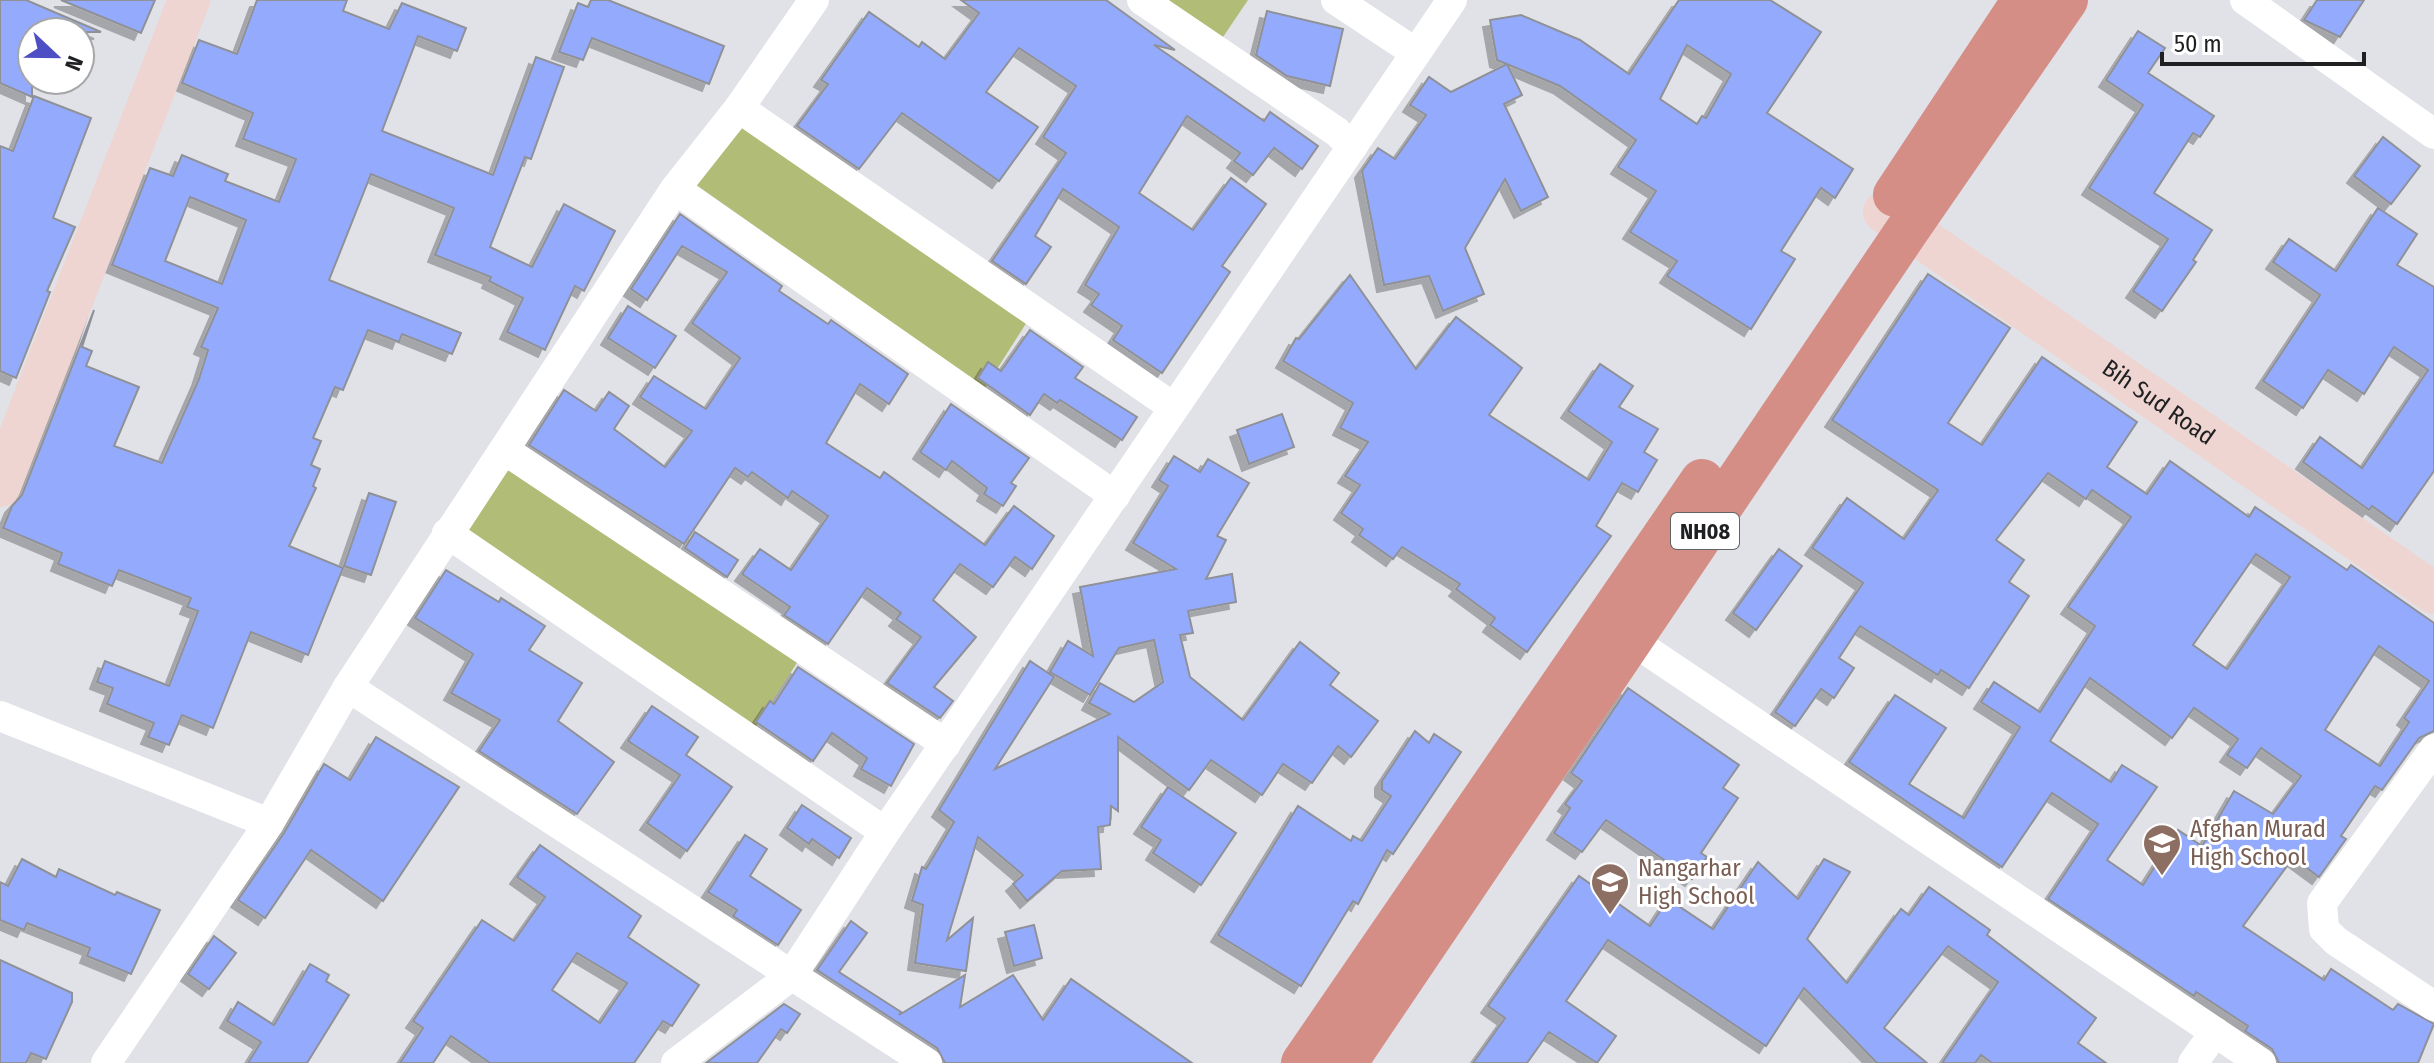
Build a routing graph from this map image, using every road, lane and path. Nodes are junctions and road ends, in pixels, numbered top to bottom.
1 (189, 0) edge
2 (814, 0) edge
3 (1142, 0) edge
4 (1336, 0) edge
5 (1452, 0) edge
6 (2024, 0) edge
7 (2066, 0) edge
8 (2245, 0) edge
9 (1416, 53) junction
10 (739, 108) junction
11 (2434, 134) edge
12 (1352, 147) junction
13 (675, 189) junction
14 (1896, 220) junction
15 (1173, 407) junction
16 (506, 451) junction
17 (0, 486) edge
18 (1115, 496) junction
19 (447, 533) junction
20 (2434, 593) edge
21 (1618, 630) junction
22 (348, 687) junction
23 (0, 716) edge
24 (946, 744) junction
25 (2434, 749) edge
26 (269, 823) junction
27 (885, 832) junction
28 (791, 976) junction
29 (2434, 1006) edge
30 (2215, 1032) junction
31 (106, 1063) edge
32 (676, 1063) edge
33 (927, 1063) edge
34 (1303, 1063) edge
35 (1345, 1063) edge
36 (2193, 1063) edge
37 (2261, 1063) edge

1 - 17 main road
2 - 10 street
3 - 12 street
4 - 9 street
5 - 9 street
6 - 14 highway, NH08
7 - 14 highway, NH08
8 - 11 street
9 - 12 street
10 - 13 street
10 - 15 street
12 - 15 street
13 - 16 street
13 - 18 street
14 - 20 main road, Bih Sud Road
14 - 21 highway, NH08
15 - 18 street
16 - 19 street
16 - 24 street
18 - 24 street
19 - 22 street
19 - 27 street
21 - 30 street
21 - 34 highway, NH08
21 - 35 highway, NH08
22 - 26 street
22 - 28 street
23 - 26 street
24 - 27 street
25 - 29 street
26 - 31 street
27 - 28 street
28 - 32 street
28 - 33 street
30 - 36 street
30 - 37 street

